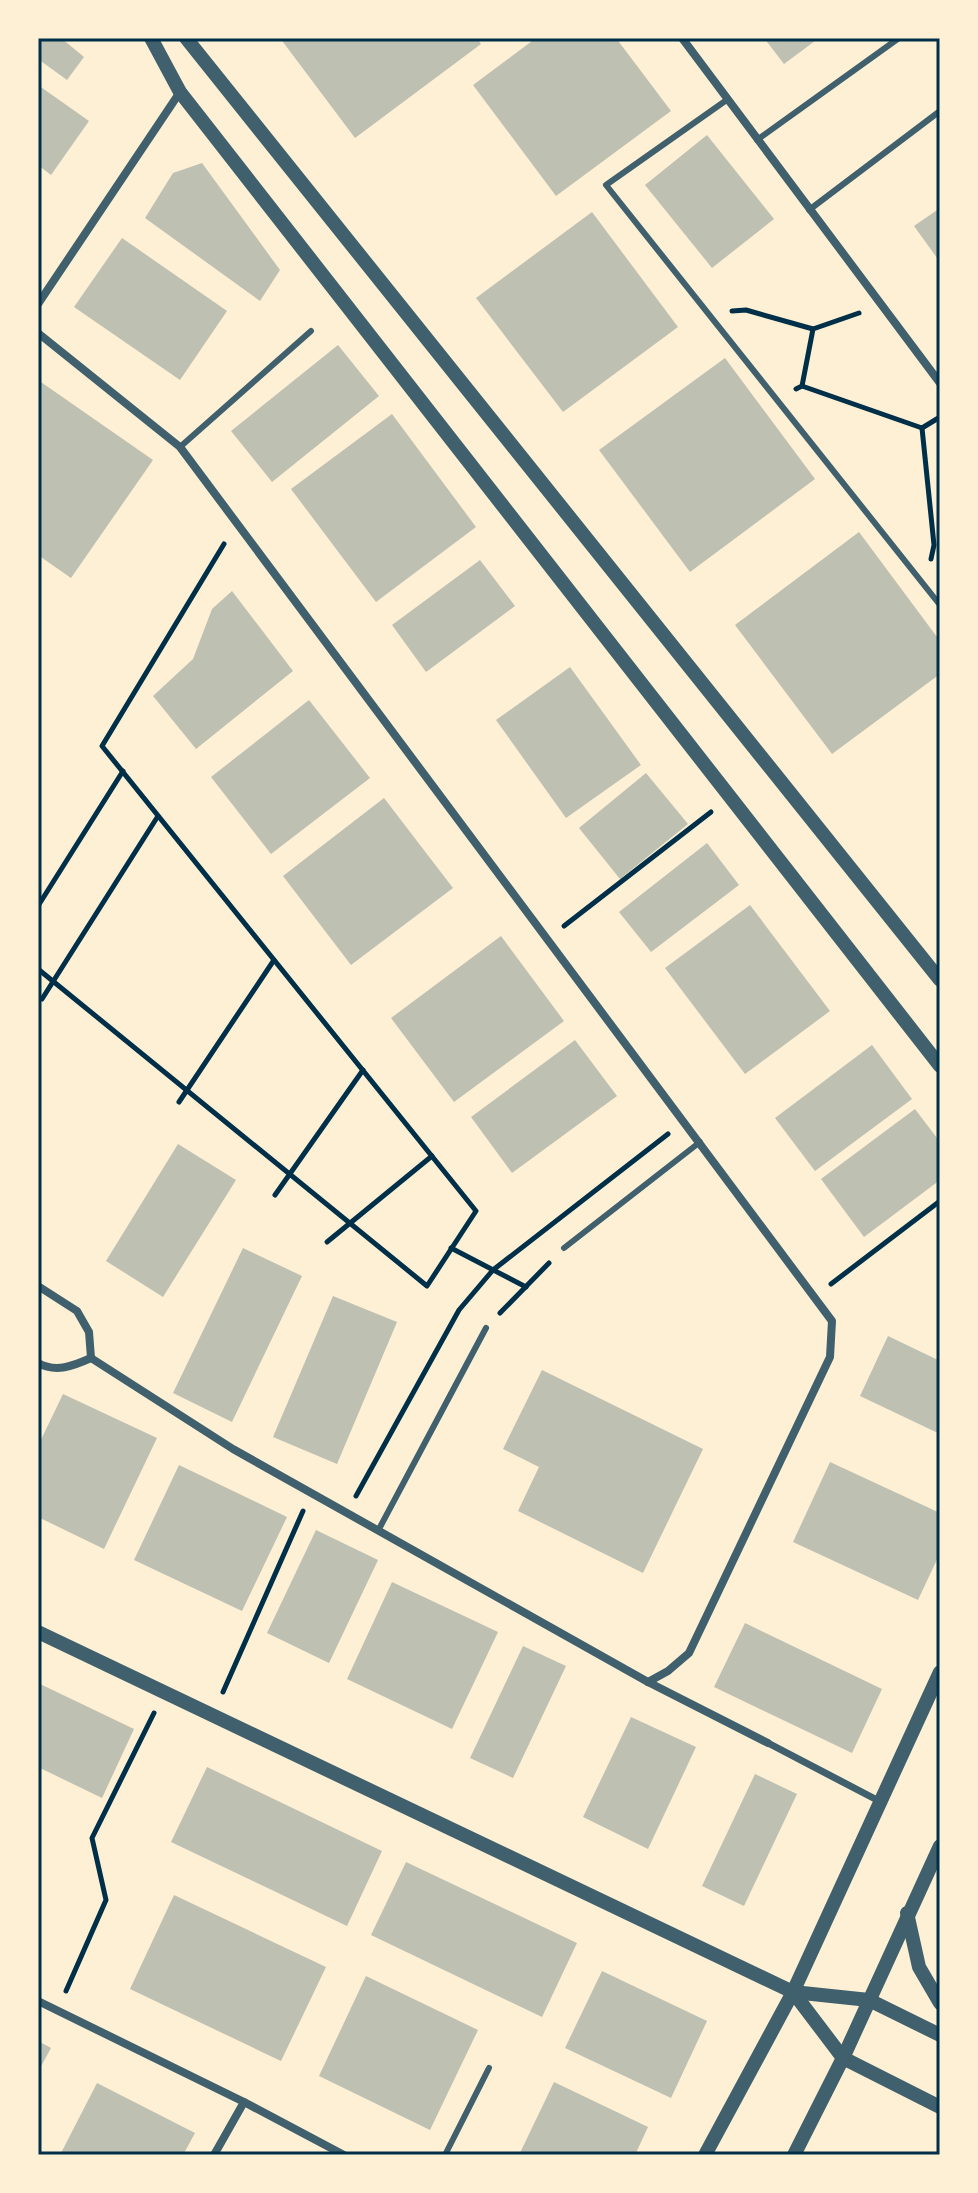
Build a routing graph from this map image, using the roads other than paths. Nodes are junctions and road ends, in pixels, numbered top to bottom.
1 (151, 38) edge
2 (186, 38) edge
3 (682, 38) edge
4 (899, 38) edge
5 (180, 92) junction
6 (728, 99) junction
7 (940, 111) edge
8 (757, 140) junction
9 (809, 210) junction
10 (38, 304) edge
11 (311, 331) dead end
12 (38, 333) edge
13 (940, 383) edge
14 (180, 447) junction
15 (940, 605) edge
16 (940, 980) edge
17 (940, 1066) edge
18 (700, 1142) junction
19 (564, 1248) road end
20 (38, 1286) edge
21 (486, 1328) road end
22 (91, 1358) junction
23 (38, 1363) edge
24 (379, 1529) junction
25 (38, 1632) edge
26 (940, 1672) edge
27 (648, 1682) junction
28 (768, 1743) joint
29 (880, 1802) junction
30 (940, 1846) edge
31 (907, 1913) junction
32 (793, 1992) junction
33 (869, 2000) junction
34 (38, 2001) edge
35 (940, 2003) edge
36 (940, 2035) edge
37 (843, 2058) junction
38 (489, 2068) dead end
39 (244, 2102) junction
40 (940, 2107) edge
41 (214, 2155) edge
42 (344, 2155) edge
43 (445, 2155) edge
44 (705, 2155) edge
45 (794, 2155) edge

1 - 5 street
2 - 16 street
3 - 6 street
4 - 8 lane
5 - 10 street
5 - 17 street
6 - 8 street
6 - 15 lane
7 - 9 lane
8 - 9 street
9 - 13 street
11 - 14 lane
12 - 14 street
14 - 18 street
18 - 19 lane
18 - 27 street
20 - 22 street
21 - 24 lane
22 - 23 street
22 - 24 street
24 - 27 street
25 - 32 street
26 - 29 street
27 - 28 street
28 - 29 street
29 - 32 street
30 - 31 street
31 - 33 street
31 - 35 street
32 - 33 street
32 - 37 street
32 - 44 street
33 - 36 street
33 - 37 street
34 - 39 street
37 - 40 street
37 - 45 street
38 - 43 lane
39 - 41 street
39 - 42 street

